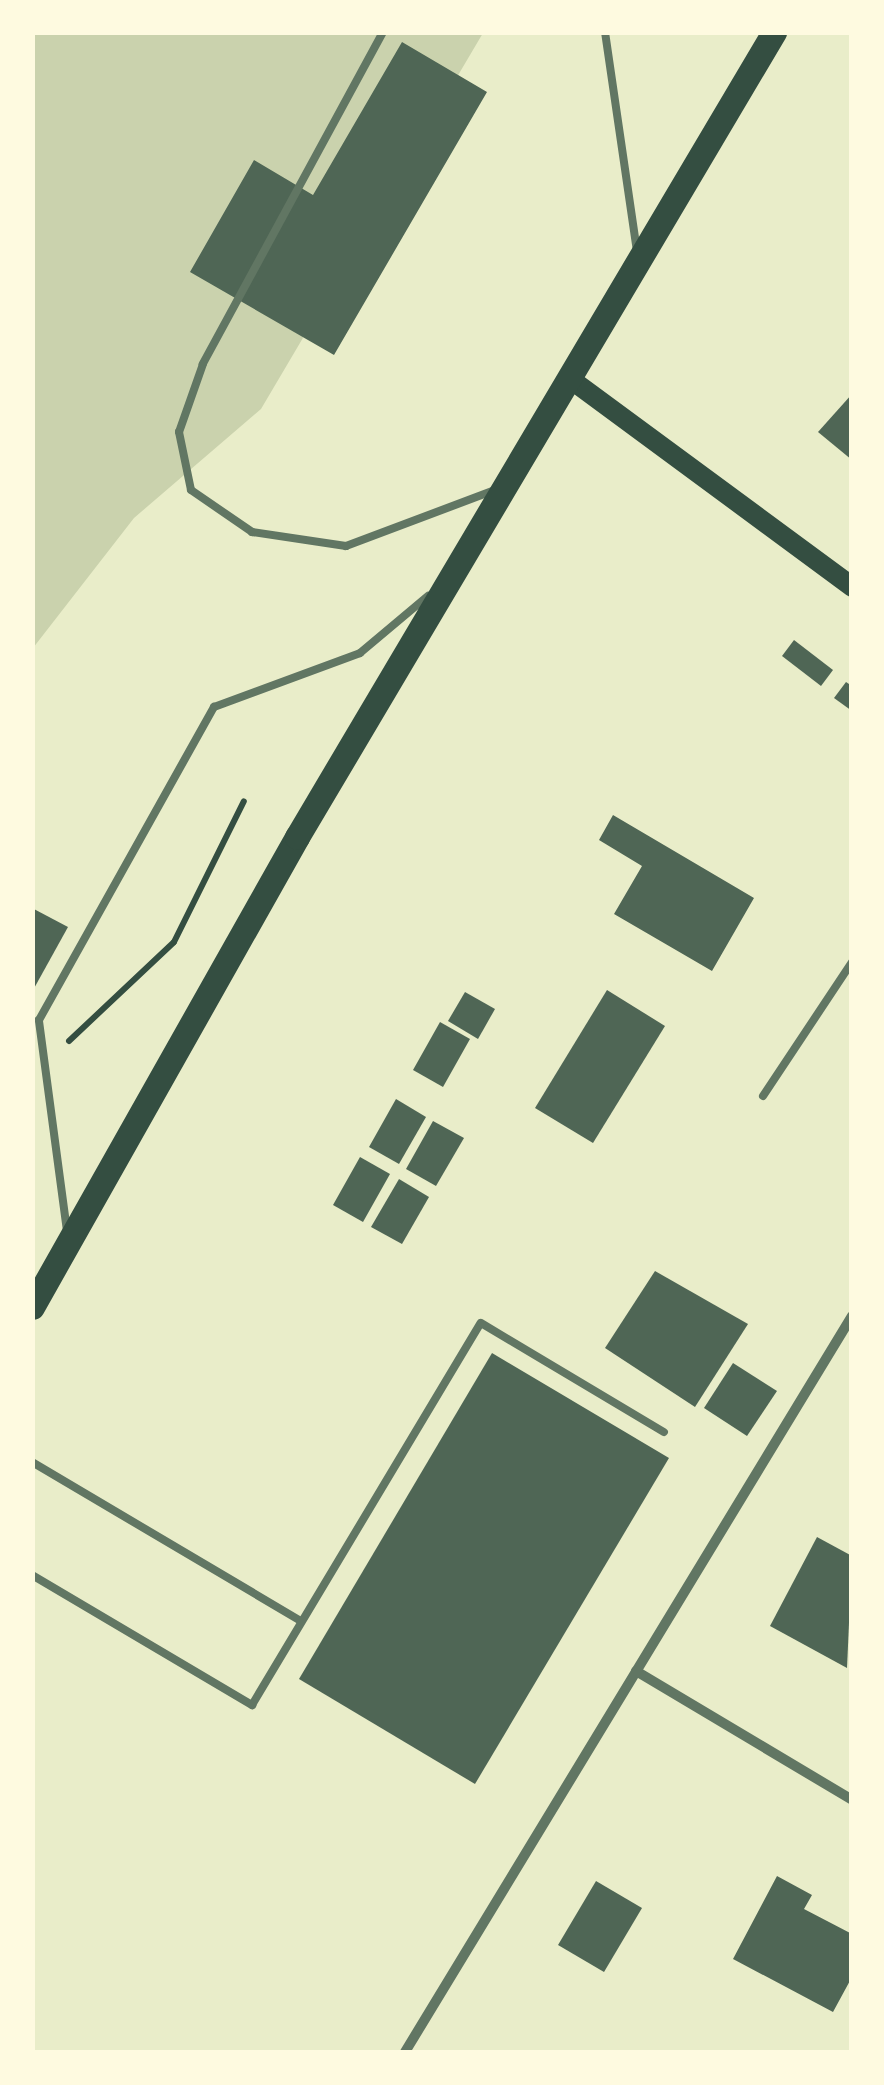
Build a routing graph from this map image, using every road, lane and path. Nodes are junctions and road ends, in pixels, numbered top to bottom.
1 (383, 32) edge
2 (605, 32) edge
3 (774, 32) edge
4 (638, 264) junction
5 (569, 378) junction
6 (508, 485) junction
7 (458, 570) junction
8 (852, 587) edge
9 (244, 801) dead end
10 (852, 962) edge
11 (48, 1062) junction
12 (763, 1096) dead end
13 (68, 1244) junction
14 (32, 1307) edge
15 (852, 1316) edge
16 (664, 1432) dead end
17 (32, 1462) edge
18 (32, 1575) edge
19 (301, 1621) junction
20 (636, 1671) junction
21 (852, 1800) edge
22 (405, 2052) edge

1 - 6 lane
2 - 4 lane
3 - 4 main road
4 - 5 main road
5 - 6 main road
5 - 8 main road
6 - 7 main road
7 - 11 lane
7 - 13 main road
9 - 11 path
10 - 12 lane
11 - 13 lane
13 - 14 main road
15 - 20 street
16 - 19 lane
17 - 19 lane
18 - 19 lane
20 - 21 street
20 - 22 street

